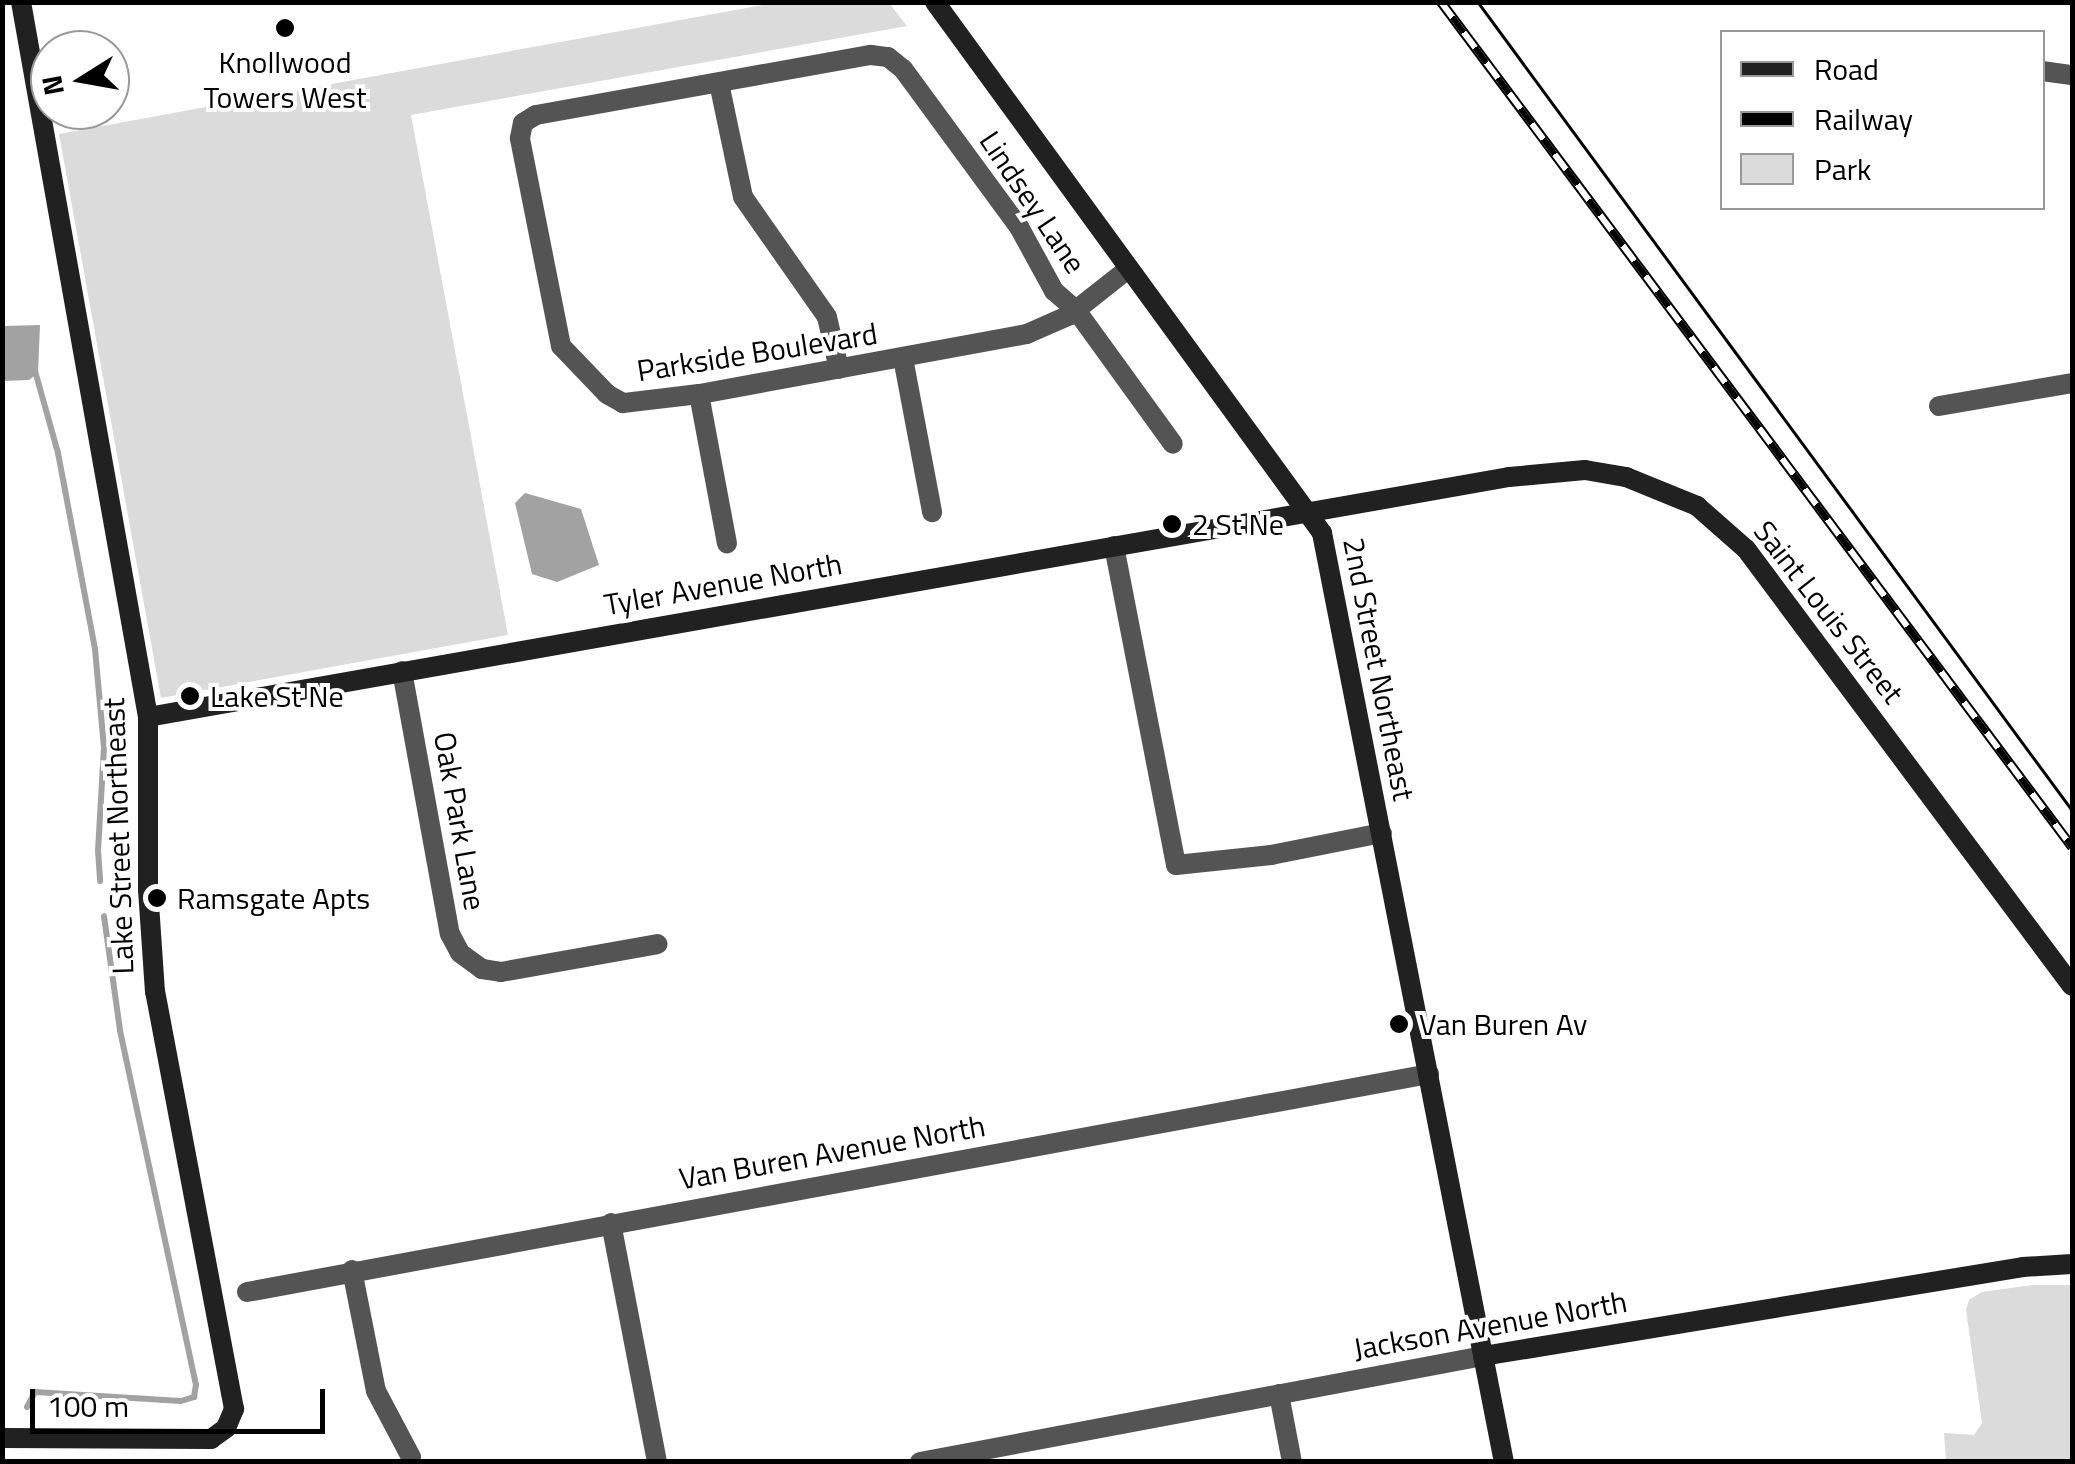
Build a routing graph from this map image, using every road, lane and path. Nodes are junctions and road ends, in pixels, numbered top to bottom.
1 (21, 2) edge
2 (935, 2) edge
3 (871, 55) joint
4 (2045, 71) edge
5 (2072, 75) edge
6 (719, 83) junction
7 (1128, 269) junction
8 (1076, 310) junction
9 (903, 358) junction
10 (839, 369) junction
11 (2072, 384) edge
12 (699, 394) junction
13 (1939, 406) dead end
14 (1173, 444) dead end
15 (932, 512) dead end
16 (1309, 512) junction
17 (727, 543) dead end
18 (1114, 546) junction
19 (402, 671) junction
20 (148, 716) junction
21 (1382, 833) junction
22 (658, 944) dead end
23 (2072, 986) edge
24 (1429, 1074) junction
25 (610, 1223) junction
26 (2072, 1264) edge
27 (352, 1270) junction
28 (247, 1292) dead end
29 (1483, 1356) junction
30 (1279, 1394) junction
31 (2, 1438) edge
32 (411, 1457) dead end
33 (657, 1462) edge
34 (920, 1462) edge
35 (1292, 1462) edge
36 (1504, 1462) edge

1 - 20 street, Lake Street Northeast
2 - 7 street, 2nd Street Northeast
3 - 6 street, Parkside Boulevard
3 - 8 street, Lindsey Lane
4 - 5 street
6 - 10 street
6 - 12 street, Parkside Boulevard
7 - 8 street, Parkside Boulevard
7 - 16 street, 2nd Street Northeast
8 - 9 street, Parkside Boulevard
8 - 14 street, Lindsey Lane
9 - 10 street, Parkside Boulevard
9 - 15 street
10 - 12 street, Parkside Boulevard
11 - 13 street
12 - 17 street
16 - 18 street, Tyler Avenue North
16 - 21 street, 2nd Street Northeast
16 - 23 street, Saint Louis Street
18 - 19 street, Tyler Avenue North
18 - 21 street
19 - 20 street, Tyler Avenue North
19 - 22 street, Oak Park Lane
20 - 31 street, Lake Street Northeast
21 - 24 street, 2nd Street Northeast
24 - 25 street, Van Buren Avenue North
24 - 29 street, 2nd Street Northeast
25 - 27 street, Van Buren Avenue North
25 - 33 street
26 - 29 street, Jackson Avenue North
27 - 28 street, Van Buren Avenue North
27 - 32 street
29 - 30 street, Jackson Avenue North
29 - 36 street, 2nd Street Northeast
30 - 34 street, Jackson Avenue North
30 - 35 street

